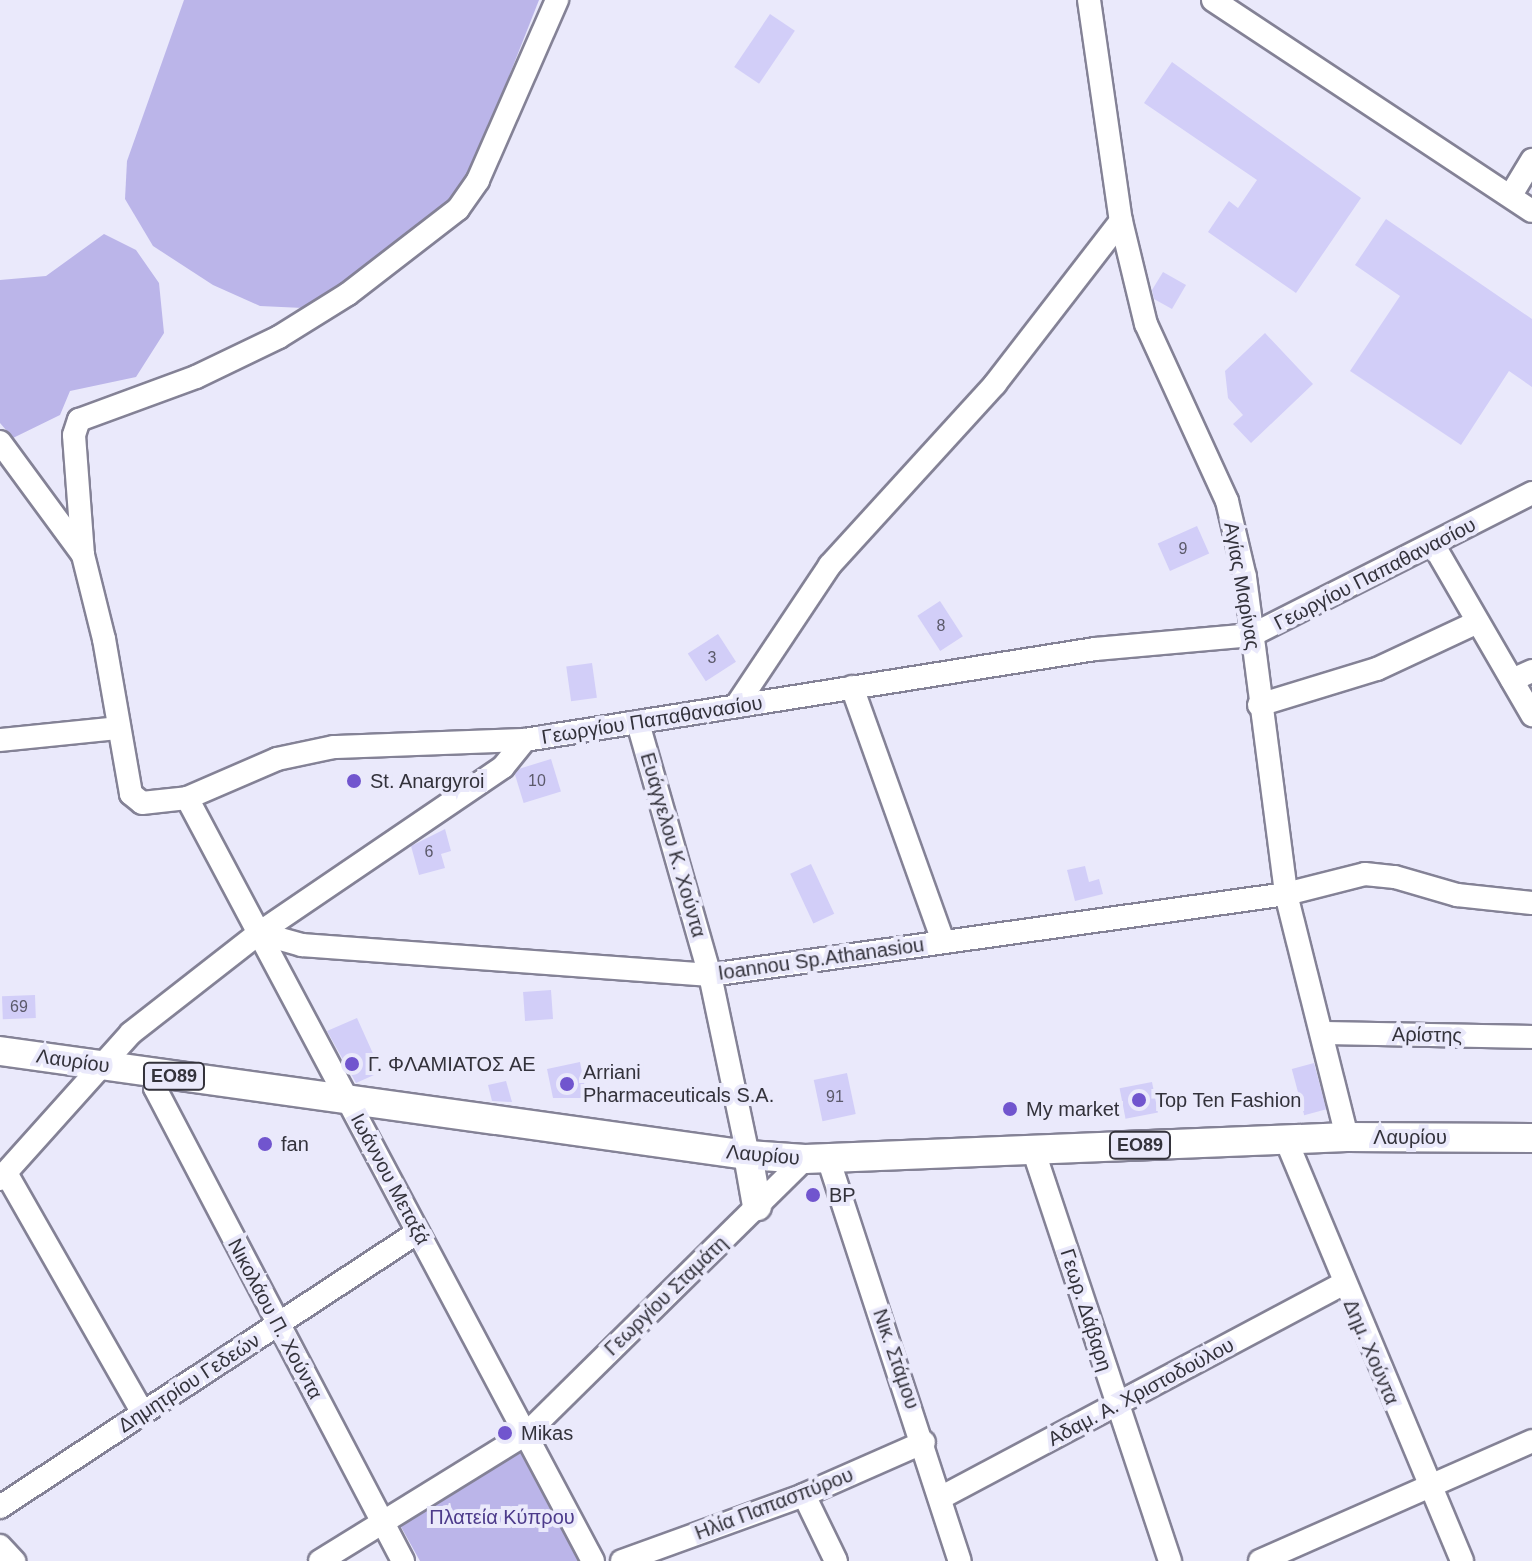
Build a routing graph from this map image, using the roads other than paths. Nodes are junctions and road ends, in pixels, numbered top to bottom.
1 (557, 0) edge
2 (1089, 0) edge
3 (1213, 0) edge
4 (1532, 160) edge
5 (1511, 195) junction
6 (1532, 211) edge
7 (1121, 221) junction
8 (0, 442) edge
9 (1532, 493) edge
10 (1433, 544) junction
11 (83, 555) junction
12 (1478, 622) junction
13 (1252, 635) junction
14 (1522, 676) edge
15 (852, 687) junction
16 (1259, 705) junction
17 (736, 706) junction
18 (1532, 715) edge
19 (638, 723) junction
20 (118, 728) junction
21 (0, 740) edge
22 (525, 740) junction
23 (187, 798) junction
24 (1286, 894) junction
25 (1532, 903) edge
26 (259, 933) junction
27 (943, 941) junction
28 (710, 975) junction
29 (1323, 1033) junction
30 (1532, 1037) edge
31 (0, 1051) edge
32 (103, 1065) junction
33 (158, 1074) junction
34 (349, 1100) junction
35 (1347, 1137) junction
36 (1532, 1138) edge
37 (1286, 1140) junction
38 (1033, 1149) junction
39 (748, 1155) junction
40 (816, 1159) junction
41 (3, 1176) edge
42 (757, 1206) junction
43 (418, 1232) junction
44 (1342, 1284) junction
45 (277, 1324) junction
46 (1117, 1406) junction
47 (143, 1413) junction
48 (526, 1434) junction
49 (1532, 1441) edge
50 (924, 1442) junction
51 (1428, 1487) junction
52 (804, 1495) junction
53 (940, 1498) junction
54 (0, 1507) edge
55 (383, 1522) junction
56 (0, 1546) edge
57 (14, 1561) edge
58 (320, 1561) edge
59 (403, 1561) edge
60 (593, 1561) edge
61 (622, 1561) edge
62 (836, 1561) edge
63 (960, 1561) edge
64 (1170, 1561) edge
65 (1260, 1561) edge
66 (1462, 1561) edge

1 - 11 street
2 - 7 street, Αγίας Μαρίνας
3 - 5 street
4 - 5 street
5 - 6 street
7 - 13 street, Αγίας Μαρίνας
7 - 17 street
8 - 11 street, Γεωργίου Παπαθανασίου
9 - 10 street, Γεωργίου Παπαθανασίου
10 - 12 street
10 - 13 street, Γεωργίου Παπαθανασίου
11 - 20 street, Γεωργίου Παπαθανασίου
12 - 14 street
12 - 16 street
13 - 15 street, Γεωργίου Παπαθανασίου
13 - 16 street, Αγίας Μαρίνας
14 - 18 street
15 - 17 street, Γεωργίου Παπαθανασίου
15 - 27 street
16 - 24 street, Αγίας Μαρίνας
17 - 19 street, Γεωργίου Παπαθανασίου
19 - 22 street, Γεωργίου Παπαθανασίου
19 - 28 street, Ευάγγελου Κ. Χούντα
20 - 21 street
20 - 23 street, Γεωργίου Παπαθανασίου
22 - 23 street, Γεωργίου Παπαθανασίου
22 - 26 street
23 - 26 street, Ιωάννου Μεταξά
24 - 25 street, Ioannou Sp.Athanasiou
24 - 27 street, Ioannou Sp.Athanasiou
24 - 29 street, Αγίας Μαρίνας
26 - 28 street, Ioannou Sp.Athanasiou
26 - 32 street
26 - 34 street, Ιωάννου Μεταξά
27 - 28 street, Ioannou Sp.Athanasiou
28 - 39 street, Ευάγγελου Κ. Χούντα
29 - 30 street, Αρίστης
29 - 35 street, Αγίας Μαρίνας
31 - 32 main road, Λαυρίου / ΕΟ89
32 - 33 main road, Λαυρίου / ΕΟ89
32 - 41 street
33 - 34 main road, Λαυρίου / ΕΟ89
33 - 45 street, Νικολάου Π. Χούντα
34 - 39 main road, Λαυρίου / ΕΟ89
34 - 43 street, Ιωάννου Μεταξά
35 - 36 main road, Λαυρίου / ΕΟ89
35 - 37 main road, Λαυρίου / ΕΟ89
37 - 38 main road, Λαυρίου / ΕΟ89
37 - 44 street, Δημ. Χούντα
38 - 40 main road, Λαυρίου / ΕΟ89
38 - 46 street, Γεωρ. Δάβαρη
39 - 40 main road, Λαυρίου / ΕΟ89
39 - 42 main road
40 - 42 street, Γεωργίου Σταμάτη
40 - 50 street, Νικ. Στάμου
41 - 47 street
42 - 48 street, Γεωργίου Σταμάτη
43 - 45 street, Δημητρίου Γεδεών
43 - 48 street, Ιωάννου Μεταξά
44 - 46 street, Αδαμ. Α. Χριστοδούλου
44 - 51 street, Δημ. Χούντα
45 - 47 street, Δημητρίου Γεδεών
45 - 55 street, Νικολάου Π. Χούντα
46 - 53 street, Αδαμ. Α. Χριστοδούλου
46 - 64 street, Γεωρ. Δάβαρη
47 - 54 street, Δημητρίου Γεδεών
48 - 55 street, Γεωργίου Σταμάτη
48 - 60 street, Ιωάννου Μεταξά
49 - 51 street
50 - 52 street, Ηλία Παπασπύρου
50 - 53 street, Νικ. Στάμου
51 - 65 street
51 - 66 street, Δημ. Χούντα
52 - 61 street, Ηλία Παπασπύρου
52 - 62 street
53 - 63 street, Νικ. Στάμου
55 - 58 street, Γεωργίου Σταμάτη
55 - 59 street, Νικολάου Π. Χούντα
56 - 57 street

